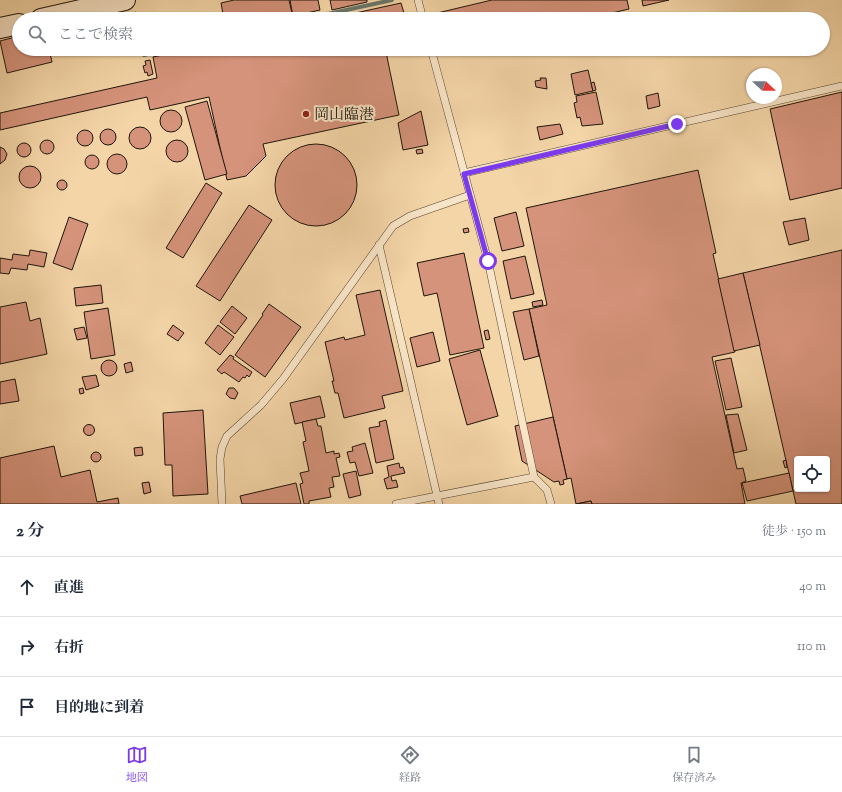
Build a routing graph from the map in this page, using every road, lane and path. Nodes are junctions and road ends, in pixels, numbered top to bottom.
1 (125, 0) edge
2 (418, 0) edge
3 (72, 12) edge
4 (421, 12) edge
5 (12, 25) edge
6 (0, 28) edge
7 (432, 56) edge
8 (842, 86) edge
9 (464, 174) junction
10 (470, 195) junction
11 (379, 245) junction
12 (534, 477) junction
13 (437, 495) junction
14 (222, 504) edge
15 (396, 504) edge
16 (439, 504) edge
17 (551, 504) edge

1 - 3 street
2 - 4 lane
5 - 6 street
7 - 9 lane
8 - 9 lane
9 - 10 lane
10 - 11 lane
10 - 12 lane
11 - 13 lane
11 - 14 lane
12 - 13 lane
12 - 17 lane
13 - 15 lane
13 - 16 lane

